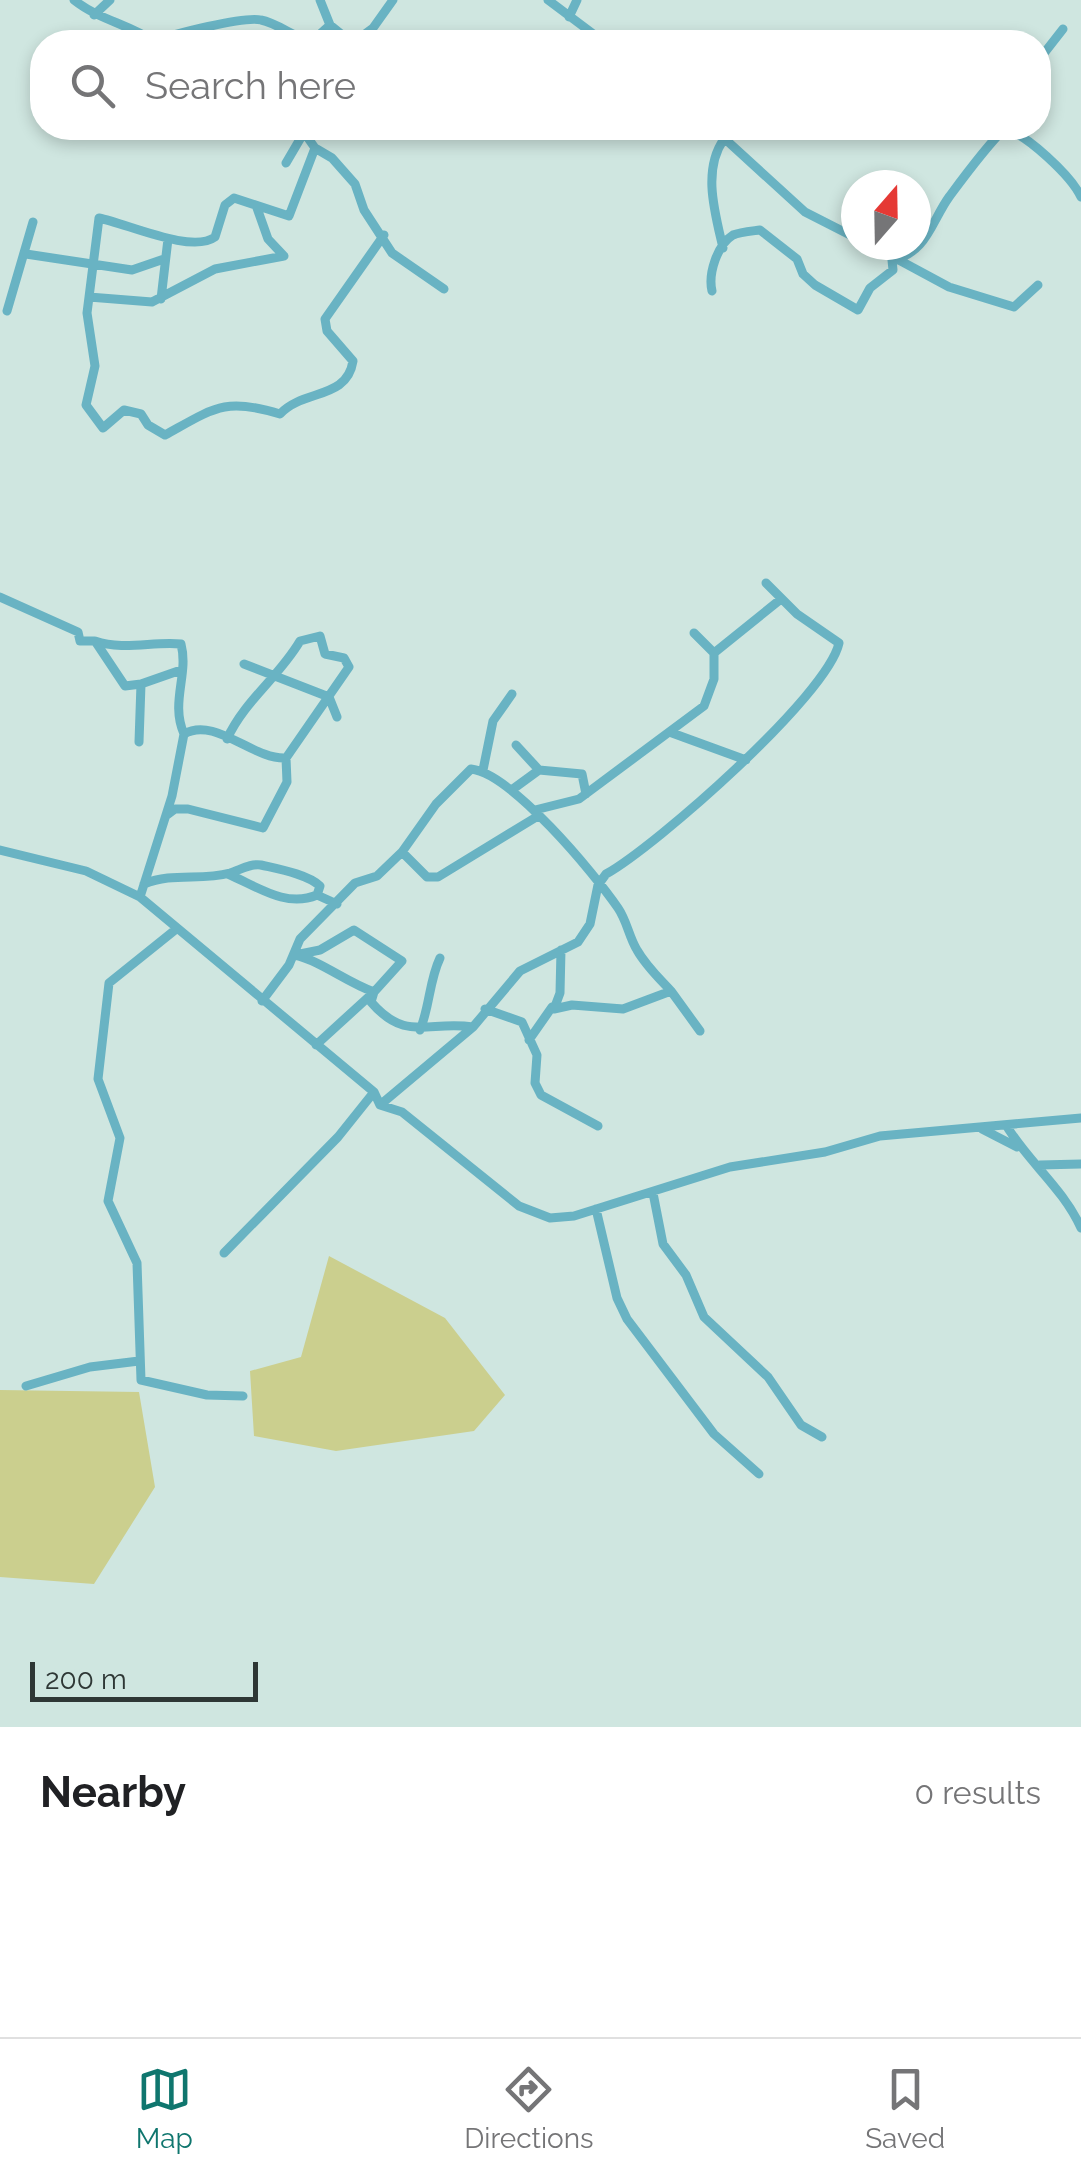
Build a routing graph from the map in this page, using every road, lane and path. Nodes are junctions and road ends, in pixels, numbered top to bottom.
1 (74, 0) edge
2 (110, 0) edge
3 (320, 0) edge
4 (393, 0) edge
5 (548, 0) edge
6 (577, 0) edge
7 (94, 15) junction
8 (570, 17) junction
9 (330, 25) junction
10 (1063, 29) dead end
11 (137, 30) edge
12 (204, 30) edge
13 (278, 30) edge
14 (324, 30) edge
15 (336, 30) edge
16 (369, 30) edge
17 (588, 30) edge
18 (1051, 44) edge
19 (297, 140) edge
20 (309, 140) edge
21 (723, 140) edge
22 (725, 140) edge
23 (995, 140) edge
24 (1029, 140) edge
25 (315, 148) junction
26 (286, 162) dead end
27 (1081, 197) edge
28 (258, 208) junction
29 (33, 222) dead end
30 (841, 230) edge
31 (931, 230) edge
32 (384, 235) junction
33 (168, 240) junction
34 (722, 248) junction
35 (26, 254) junction
36 (164, 259) junction
37 (892, 260) joint
38 (96, 267) junction
39 (1038, 285) dead end
40 (444, 290) dead end
41 (712, 290) dead end
42 (89, 297) junction
43 (161, 298) junction
44 (6, 311) dead end
45 (766, 583) dead end
46 (0, 597) edge
47 (782, 599) junction
48 (694, 633) dead end
49 (95, 641) junction
50 (714, 652) junction
51 (244, 664) dead end
52 (181, 670) junction
53 (274, 673) junction
54 (141, 684) junction
55 (512, 694) dead end
56 (329, 698) junction
57 (337, 717) dead end
58 (184, 734) junction
59 (672, 734) junction
60 (227, 739) junction
61 (139, 742) dead end
62 (516, 746) dead end
63 (286, 758) junction
64 (746, 760) junction
65 (483, 770) junction
66 (539, 770) junction
67 (512, 789) junction
68 (586, 794) junction
69 (536, 813) junction
70 (166, 815) junction
71 (0, 850) edge
72 (402, 852) junction
73 (228, 874) junction
74 (144, 884) junction
75 (598, 885) junction
76 (318, 895) junction
77 (140, 897) junction
78 (336, 904) junction
79 (174, 930) junction
80 (562, 950) junction
81 (295, 955) junction
82 (440, 958) dead end
83 (670, 991) junction
84 (374, 992) junction
85 (262, 1001) junction
86 (552, 1007) junction
87 (485, 1009) junction
88 (473, 1027) junction
89 (420, 1030) junction
90 (700, 1031) dead end
91 (529, 1040) junction
92 (316, 1045) junction
93 (374, 1092) junction
94 (380, 1105) junction
95 (1081, 1118) edge
96 (1006, 1125) junction
97 (598, 1126) dead end
98 (979, 1127) junction
99 (1020, 1148) junction
100 (1038, 1164) junction
101 (1081, 1164) edge
102 (653, 1193) junction
103 (596, 1210) junction
104 (1081, 1228) edge
105 (224, 1253) dead end
106 (138, 1360) junction
107 (26, 1386) dead end
108 (243, 1396) dead end
109 (822, 1437) dead end
110 (759, 1474) dead end

1 - 7 street
2 - 7 street
3 - 9 street
4 - 16 street
5 - 8 street
6 - 8 street
7 - 11 street
8 - 17 street
9 - 14 street
9 - 15 street
10 - 18 street
12 - 13 street
19 - 26 street
20 - 25 street
21 - 34 street
22 - 30 street
23 - 31 street
24 - 27 street
25 - 28 street
25 - 32 street
28 - 33 street
28 - 43 street
29 - 35 street
32 - 40 street
32 - 42 street
33 - 36 street
33 - 38 street
34 - 37 street
34 - 41 street
35 - 38 street
35 - 44 street
36 - 38 street
36 - 43 street
37 - 39 street
38 - 42 street
42 - 43 street
45 - 47 street
46 - 49 street
47 - 50 street
47 - 64 street
48 - 50 street
49 - 52 street
49 - 54 street
50 - 59 street
51 - 53 street
52 - 54 street
52 - 58 street
53 - 56 street
53 - 56 street
53 - 60 street
54 - 61 street
55 - 65 street
56 - 57 street
56 - 63 street
58 - 60 street
58 - 70 street
59 - 64 street
59 - 68 street
60 - 63 street
62 - 66 street
63 - 70 street
64 - 75 street
65 - 67 street
65 - 72 street
66 - 67 street
66 - 68 street
67 - 69 street
68 - 69 street
69 - 72 street
69 - 75 street
70 - 74 street
71 - 77 street
72 - 78 street
73 - 74 street
73 - 76 street
73 - 76 street
74 - 77 street
75 - 80 street
75 - 83 street
76 - 78 street
77 - 79 street
78 - 81 street
79 - 85 street
79 - 106 street
80 - 86 street
80 - 87 street
81 - 84 street
81 - 84 street
81 - 85 street
82 - 89 street
83 - 86 street
83 - 90 street
84 - 89 street
84 - 92 street
85 - 92 street
86 - 91 street
87 - 88 street
87 - 91 street
88 - 89 street
88 - 94 street
91 - 97 street
92 - 93 street
93 - 94 street
93 - 105 street
94 - 103 street
95 - 96 street
96 - 98 street
96 - 99 street
98 - 99 street
98 - 102 street
99 - 100 street
100 - 101 street
100 - 104 street
102 - 103 street
102 - 109 street
103 - 110 street
106 - 107 street
106 - 108 street

